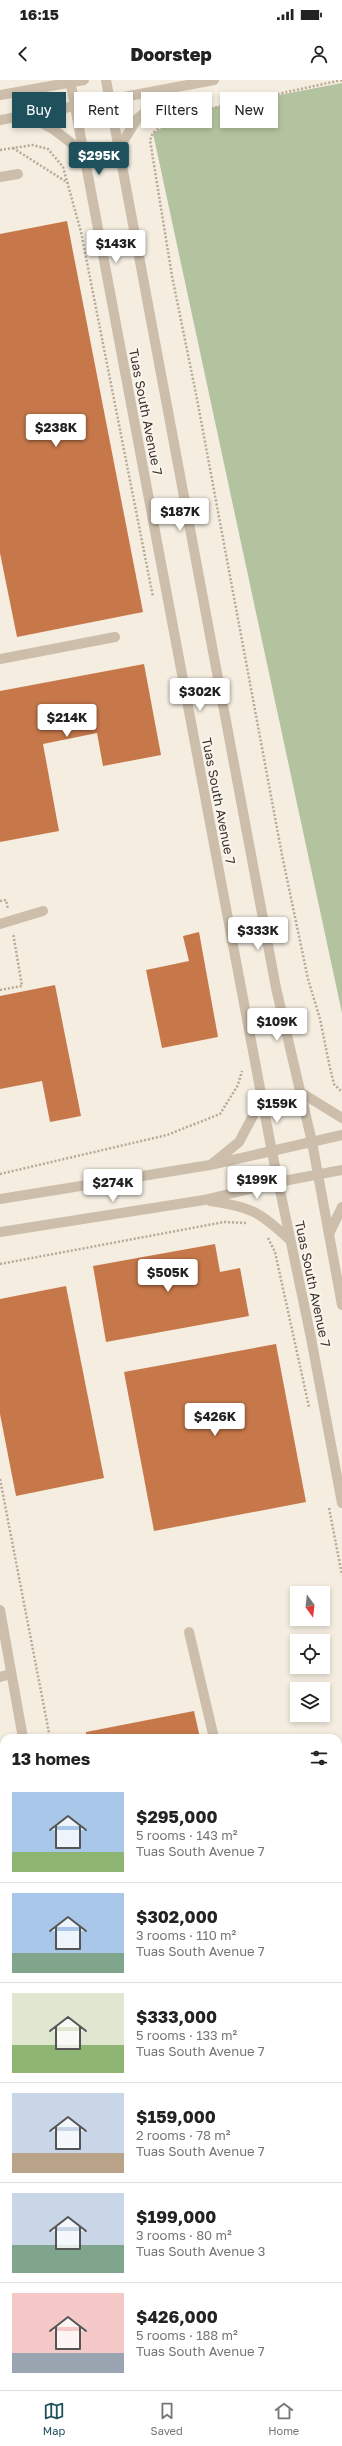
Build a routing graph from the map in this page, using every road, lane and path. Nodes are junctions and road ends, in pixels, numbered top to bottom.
1 (38, 80) edge
2 (84, 80) edge
3 (106, 80) edge
4 (214, 80) edge
5 (342, 80) edge
6 (70, 81) edge
7 (173, 88) junction
8 (30, 90) junction
9 (109, 92) edge
10 (133, 95) edge
11 (0, 96) edge
12 (74, 101) edge
13 (12, 118) edge
14 (0, 120) edge
15 (51, 128) edge
16 (79, 128) edge
17 (115, 128) edge
18 (13, 148) junction
19 (119, 148) junction
20 (0, 150) edge
21 (83, 152) junction
22 (18, 174) dead end
23 (0, 177) edge
24 (68, 184) junction
25 (153, 600) dead end
26 (115, 637) dead end
27 (0, 659) edge
28 (0, 901) edge
29 (43, 911) dead end
30 (11, 921) junction
31 (0, 924) edge
32 (0, 990) edge
33 (242, 1067) dead end
34 (300, 1092) junction
35 (342, 1092) edge
36 (262, 1100) junction
37 (342, 1118) edge
38 (342, 1135) edge
39 (312, 1142) junction
40 (272, 1152) junction
41 (210, 1165) junction
42 (342, 1170) edge
43 (0, 1174) edge
44 (318, 1174) junction
45 (278, 1182) junction
46 (0, 1199) edge
47 (204, 1200) junction
48 (342, 1207) edge
49 (247, 1223) dead end
50 (0, 1232) edge
51 (263, 1233) dead end
52 (328, 1234) junction
53 (290, 1240) junction
54 (0, 1264) edge
55 (342, 1305) edge
56 (310, 1410) dead end
57 (0, 1479) edge
58 (328, 1502) dead end
59 (342, 1503) edge
60 (342, 1575) edge
61 (0, 1610) edge
62 (189, 1632) dead end
63 (11, 1674) junction
64 (0, 1677) edge
65 (22, 1734) edge
66 (49, 1734) edge
67 (213, 1734) edge

1 - 8 street
2 - 6 street
3 - 9 street, Tuas South Avenue 7
4 - 7 street
5 - 35 path
6 - 8 street
6 - 12 street, Tuas South Avenue 7
7 - 10 street
7 - 19 street
8 - 11 street
13 - 14 street
15 - 21 street
16 - 21 street, Tuas South Avenue 7
17 - 19 street, Tuas South Avenue 7
18 - 20 path
18 - 24 path
18 - 24 path
19 - 34 street, Tuas South Avenue 7
21 - 36 street, Tuas South Avenue 7
22 - 23 street
24 - 25 path
26 - 27 street
28 - 30 path
29 - 30 street
30 - 31 street
30 - 32 path
33 - 43 path
34 - 37 street
34 - 39 street, Tuas South Avenue 7
36 - 40 street, Tuas South Avenue 7
36 - 41 street
38 - 39 street
39 - 40 street
39 - 44 street, Tuas South Avenue 7
40 - 41 street
40 - 45 street, Tuas South Avenue 7
41 - 46 street
42 - 44 street
44 - 45 street
44 - 52 street, Tuas South Avenue 7
45 - 47 street
45 - 53 street, Tuas South Avenue 7
47 - 50 street
47 - 53 street
48 - 52 street
49 - 54 path
51 - 56 path
52 - 55 street, Tuas South Avenue 7
53 - 59 street, Tuas South Avenue 7
57 - 66 path
58 - 60 path
61 - 63 street
62 - 67 street
63 - 64 street
63 - 65 street

